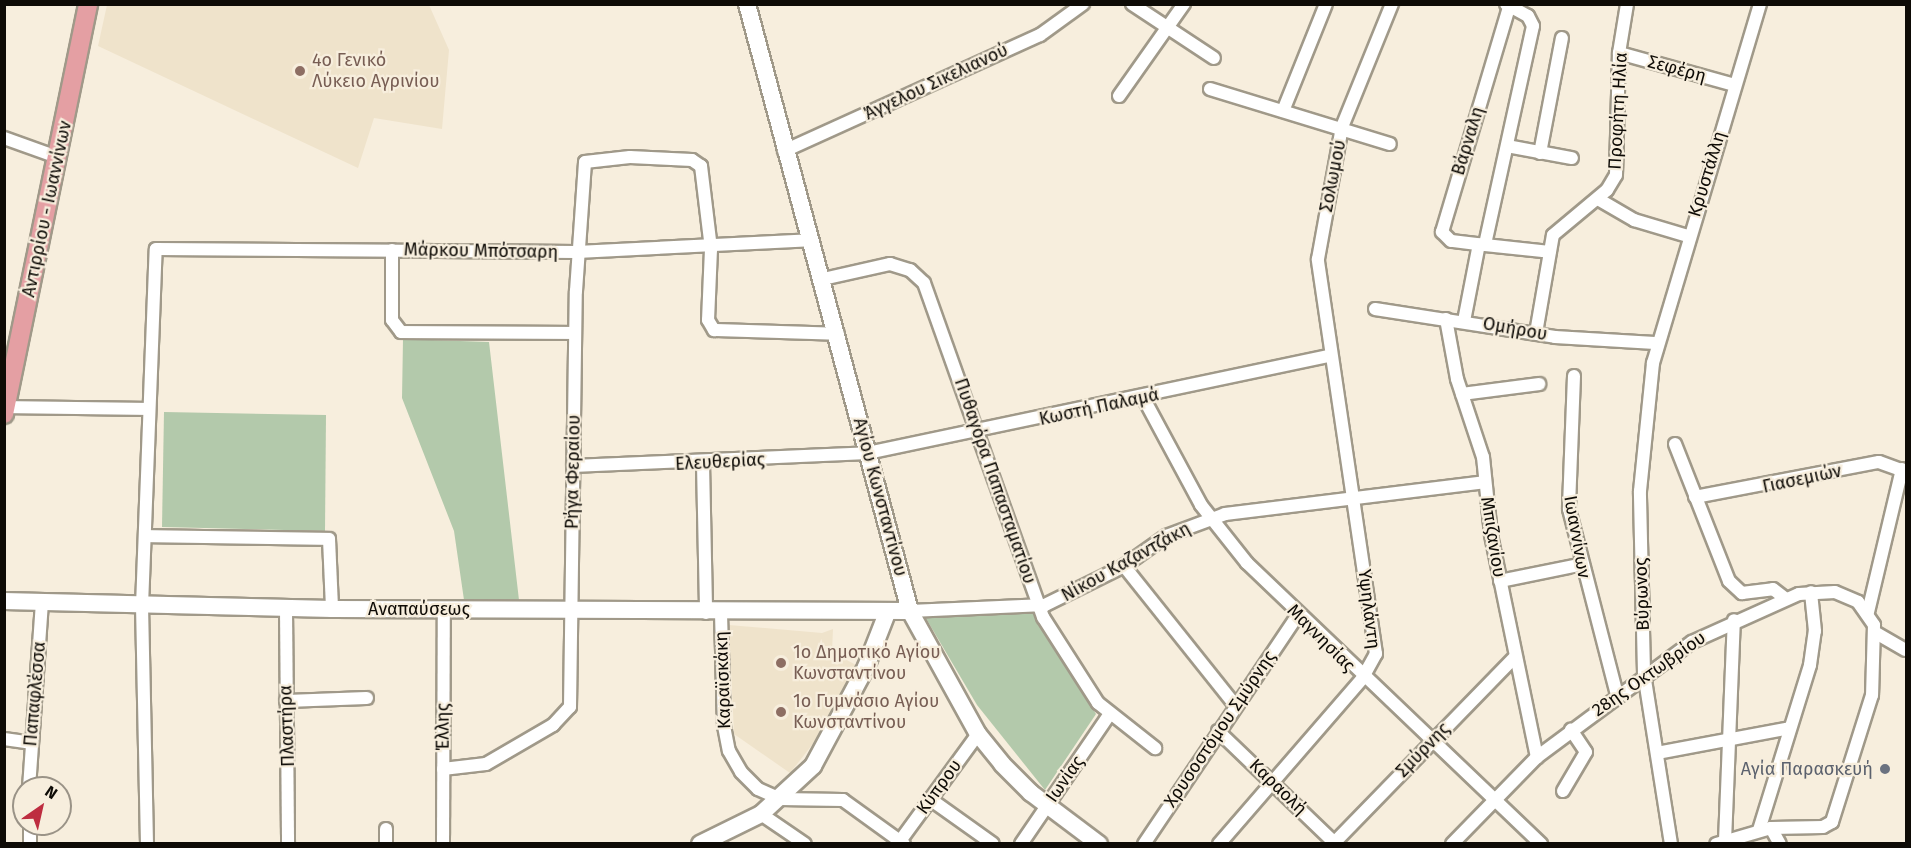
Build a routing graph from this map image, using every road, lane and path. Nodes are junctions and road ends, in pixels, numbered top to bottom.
1 (88, 4) edge
2 (747, 4) edge
3 (1083, 4) edge
4 (1132, 4) edge
5 (1184, 4) edge
6 (1326, 4) edge
7 (1392, 4) edge
8 (1627, 4) edge
9 (1760, 4) edge
10 (1509, 5) edge
11 (1170, 31) junction
12 (1562, 38) dead end
13 (1619, 53) junction
14 (1214, 58) dead end
15 (1734, 84) junction
16 (1210, 89) dead end
17 (1119, 96) dead end
18 (1283, 111) junction
19 (1342, 127) junction
20 (4, 138) edge
21 (1390, 144) dead end
22 (1507, 146) junction
23 (784, 151) junction
24 (1540, 153) junction
25 (57, 157) junction
26 (1572, 158) dead end
27 (1598, 199) junction
28 (1688, 236) junction
29 (810, 240) junction
30 (1482, 244) junction
31 (711, 249) junction
32 (392, 250) junction
33 (577, 252) junction
34 (1550, 252) junction
35 (823, 279) junction
36 (1375, 309) dead end
37 (1446, 319) junction
38 (1464, 321) junction
39 (576, 333) junction
40 (1536, 333) junction
41 (838, 334) junction
42 (1655, 343) junction
43 (1329, 356) junction
44 (1574, 376) dead end
45 (1539, 384) dead end
46 (1462, 394) junction
47 (1144, 399) junction
48 (146, 409) junction
49 (5, 411) edge
50 (980, 432) junction
51 (1675, 444) dead end
52 (868, 453) junction
53 (703, 464) junction
54 (573, 466) junction
55 (1904, 471) edge
56 (1484, 482) junction
57 (1695, 497) junction
58 (1353, 498) junction
59 (1211, 519) junction
60 (145, 536) junction
61 (1580, 565) junction
62 (1124, 566) junction
63 (1500, 581) junction
64 (1811, 592) junction
65 (1786, 599) junction
66 (4, 601) edge
67 (42, 601) junction
68 (142, 606) junction
69 (1038, 607) junction
70 (286, 609) junction
71 (332, 609) junction
72 (444, 610) junction
73 (569, 610) junction
74 (1868, 612) junction
75 (713, 613) junction
76 (912, 616) junction
77 (1298, 616) junction
78 (885, 617) junction
79 (1734, 620) junction
80 (1875, 633) junction
81 (1906, 650) edge
82 (1514, 658) junction
83 (1644, 673) junction
84 (1362, 679) junction
85 (1617, 695) junction
86 (367, 698) dead end
87 (286, 701) junction
88 (1235, 705) junction
89 (1109, 715) junction
90 (1790, 728) junction
91 (1571, 730) junction
92 (1218, 731) junction
93 (978, 734) junction
94 (1732, 736) junction
95 (4, 739) edge
96 (1431, 741) junction
97 (31, 743) junction
98 (1155, 748) dead end
99 (1657, 753) junction
100 (1537, 757) junction
101 (443, 770) junction
102 (30, 776) edge
103 (1271, 780) junction
104 (1563, 791) dead end
105 (780, 799) junction
106 (930, 799) junction
107 (1492, 799) junction
108 (1046, 805) junction
109 (761, 814) junction
110 (386, 829) dead end
111 (1765, 829) junction
112 (788, 839) edge
113 (708, 842) edge
114 (902, 842) edge
115 (1720, 842) edge
116 (147, 843) edge
117 (288, 843) edge
118 (386, 843) edge
119 (443, 843) edge
120 (806, 843) edge
121 (993, 843) edge
122 (1021, 843) edge
123 (1099, 843) edge
124 (1144, 843) edge
125 (1219, 843) edge
126 (1335, 843) edge
127 (1452, 843) edge
128 (1541, 843) edge
129 (1671, 843) edge
130 (1780, 843) edge

1 - 25 main road, Αντιρρίου - Ιωαννίνων
2 - 23 street, Αγίου Κωνσταντίνου
3 - 23 street, Άγγελου Σικελιανού
4 - 11 street
5 - 11 street
6 - 18 street
7 - 19 street, Σολωμού
8 - 13 street, Προφήτη Ηλία
9 - 15 street, Κρυστάλλη
10 - 22 street
10 - 30 street, Βάρναλη
11 - 14 street
11 - 17 street
12 - 24 street
13 - 15 street, Σεφέρη
13 - 27 street, Προφήτη Ηλία
15 - 28 street, Κρυστάλλη
16 - 18 street
18 - 19 street
19 - 21 street
19 - 43 street, Σολωμού
20 - 25 street
22 - 24 street
22 - 30 street
23 - 29 street, Αγίου Κωνσταντίνου
24 - 26 street
25 - 49 main road, Αντιρρίου - Ιωαννίνων
27 - 28 street
27 - 34 street, Προφήτη Ηλία
28 - 42 street, Κρυστάλλη
29 - 31 street, Μάρκου Μπότσαρη
29 - 35 street, Αγίου Κωνσταντίνου
30 - 34 street
30 - 38 street
31 - 33 street, Μάρκου Μπότσαρη
31 - 33 street, Ρήγα Φεραίου
31 - 41 street, Ρήγα Φεραίου
32 - 33 street, Μάρκου Μπότσαρη
32 - 39 street
32 - 48 street, Μάρκου Μπότσαρη
33 - 39 street, Ρήγα Φεραίου
34 - 40 street, Προφήτη Ηλία
35 - 41 street, Αγίου Κωνσταντίνου
35 - 50 street, Πυθαγόρα Παπασταματίου
36 - 37 street, Ομήρου
37 - 38 street, Ομήρου
37 - 46 street, Μπιζανίου
38 - 40 street, Ομήρου
39 - 54 street, Ρήγα Φεραίου
40 - 42 street, Ομήρου
41 - 52 street, Αγίου Κωνσταντίνου
42 - 83 street, Βύρωνος
43 - 47 street, Κωστή Παλαμά
43 - 58 street, Υψηλάντη
44 - 61 street, Ιωαννίνων
45 - 46 street
46 - 56 street, Μπιζανίου
47 - 50 street, Κωστή Παλαμά
47 - 59 street, Μαγνησίας
48 - 49 street
48 - 60 street
50 - 52 street, Κωστή Παλαμά
50 - 69 street, Πυθαγόρα Παπασταματίου
51 - 57 street
52 - 53 street, Ελευθερίας
52 - 76 street, Αγίου Κωνσταντίνου
53 - 54 street, Ελευθερίας
53 - 75 street, Καραϊσκάκη
54 - 73 street, Ρήγα Φεραίου
55 - 57 street, Γιασεμιών
55 - 74 street
56 - 58 street, Νίκου Καζαντζάκη
56 - 63 street, Μπιζανίου
57 - 65 street
58 - 59 street, Νίκου Καζαντζάκη
58 - 84 street, Υψηλάντη
59 - 62 street, Νίκου Καζαντζάκη
59 - 77 street, Μαγνησίας
60 - 68 street
60 - 71 street
61 - 63 street
61 - 85 street, Ιωαννίνων
62 - 69 street, Νίκου Καζαντζάκη
62 - 88 street
63 - 82 street, Μπιζανίου
64 - 65 street, 28ης Οκτωβρίου
64 - 74 street, 28ης Οκτωβρίου
64 - 90 street
65 - 79 street, 28ης Οκτωβρίου
66 - 67 street, Αναπαύσεως
67 - 68 street, Αναπαύσεως
67 - 97 street, Παπαφλέσσα
68 - 70 street, Αναπαύσεως
68 - 116 street
69 - 76 street, Νίκου Καζαντζάκη
69 - 89 street, Πυθαγόρα Παπασταματίου
70 - 71 street, Αναπαύσεως
70 - 87 street, Πλαστήρα
71 - 72 street, Αναπαύσεως
72 - 73 street, Αναπαύσεως
72 - 101 street, Έλλης
73 - 75 street, Αναπαύσεως
73 - 101 street, Ρήγα Φεραίου
74 - 80 street
75 - 78 street, Αναπαύσεως
75 - 105 street, Καραϊσκάκη
76 - 78 street, Αναπαύσεως
76 - 93 street, Αγίου Κωνσταντίνου
77 - 84 street, Μαγνησίας
77 - 88 street, Χρυσοστόμου Σμύρνης
78 - 105 street
79 - 83 street, 28ης Οκτωβρίου
79 - 94 street
80 - 81 street
80 - 111 street
82 - 96 street, Σμύρνης
82 - 100 street, Μπιζανίου
83 - 85 street, 28ης Οκτωβρίου
83 - 99 street, Βύρωνος
84 - 96 street, Μαγνησίας
84 - 103 street, Υψηλάντη
85 - 91 street, 28ης Οκτωβρίου
86 - 87 street
87 - 117 street, Πλαστήρα
88 - 92 street, Χρυσοστόμου Σμύρνης
89 - 98 street, Πυθαγόρα Παπασταματίου
89 - 108 street, Ιωνίας
90 - 94 street
90 - 111 street
91 - 100 street, 28ης Οκτωβρίου
91 - 104 street
92 - 103 street, Καραολή
92 - 124 street, Χρυσοστόμου Σμύρνης
93 - 106 street, Κύπρου
93 - 108 street, Αγίου Κωνσταντίνου
94 - 99 street
94 - 115 street
95 - 97 street
96 - 107 street, Μαγνησίας
96 - 126 street, Σμύρνης
97 - 102 street, Παπαφλέσσα
99 - 129 street, Βύρωνος
100 - 107 street, 28ης Οκτωβρίου
101 - 119 street, Έλλης
103 - 125 street, Υψηλάντη
103 - 126 street, Καραολή
105 - 109 street
105 - 114 street
106 - 114 street, Κύπρου
106 - 121 street
107 - 127 street, 28ης Οκτωβρίου
107 - 128 street, Μαγνησίας
108 - 122 street, Ιωνίας
108 - 123 street, Αγίου Κωνσταντίνου
109 - 112 street
109 - 113 street
110 - 118 street
111 - 115 street
111 - 130 street
112 - 120 street

